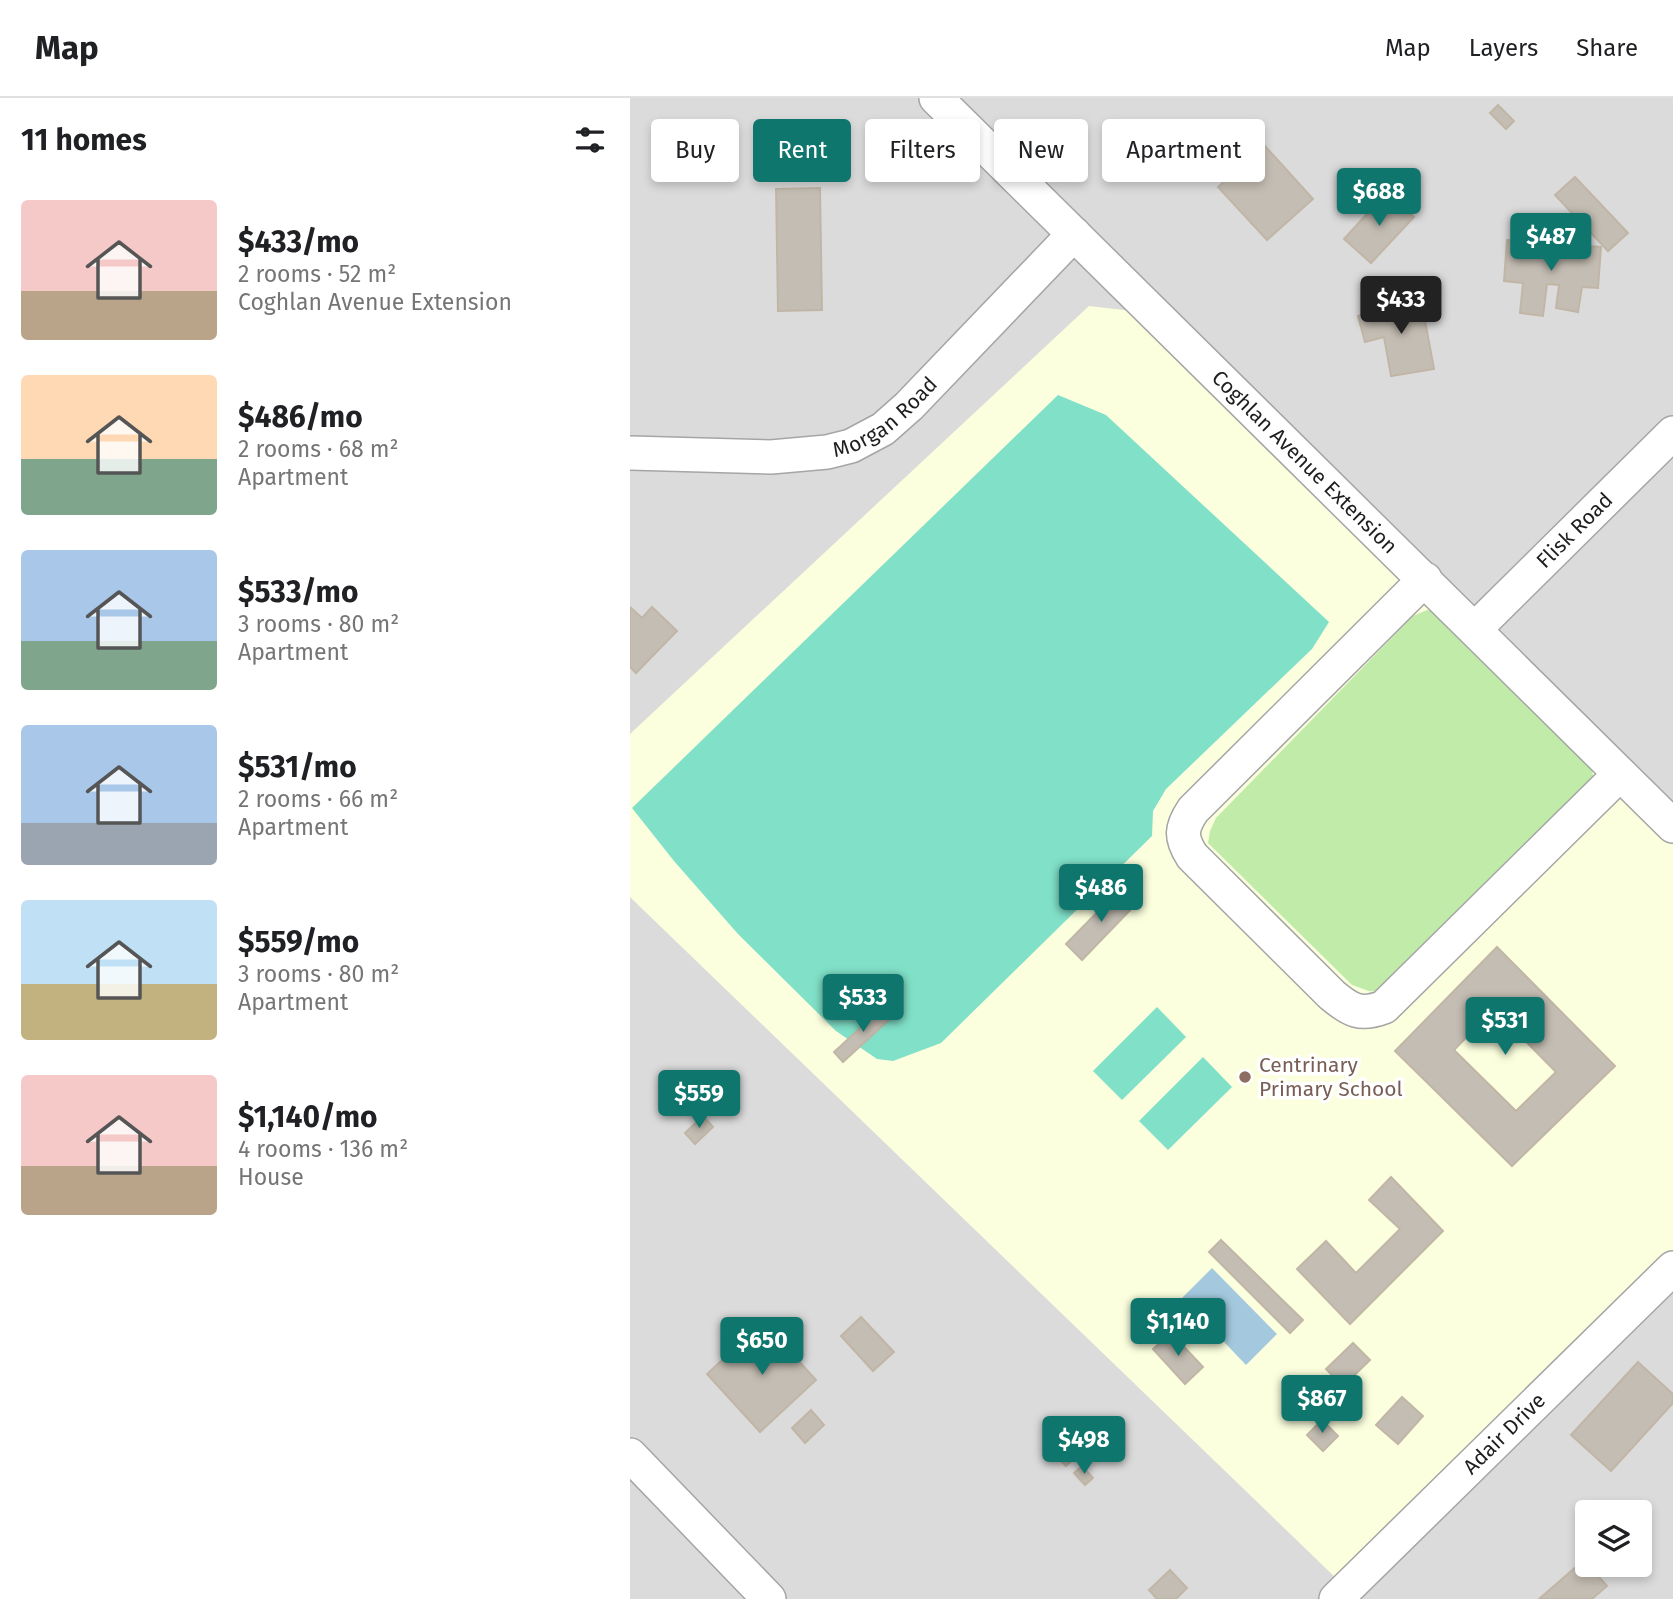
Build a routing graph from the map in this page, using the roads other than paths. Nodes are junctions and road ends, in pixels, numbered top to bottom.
1 (936, 98) edge
2 (1074, 234) junction
3 (1673, 433) edge
4 (630, 453) edge
5 (1425, 579) junction
6 (1475, 629) junction
7 (1620, 774) junction
8 (1673, 825) edge
9 (1673, 1268) edge
10 (630, 1455) edge
11 (769, 1599) edge
12 (1336, 1599) edge

1 - 2 street, Coghlan Avenue Extension
2 - 4 street, Morgan Road
2 - 5 street, Coghlan Avenue Extension
3 - 6 street, Flisk Road
5 - 6 street, Coghlan Avenue Extension
5 - 7 street
6 - 7 street, Coghlan Avenue Extension
7 - 8 street, Coghlan Avenue Extension
9 - 12 street, Adair Drive
10 - 11 street

